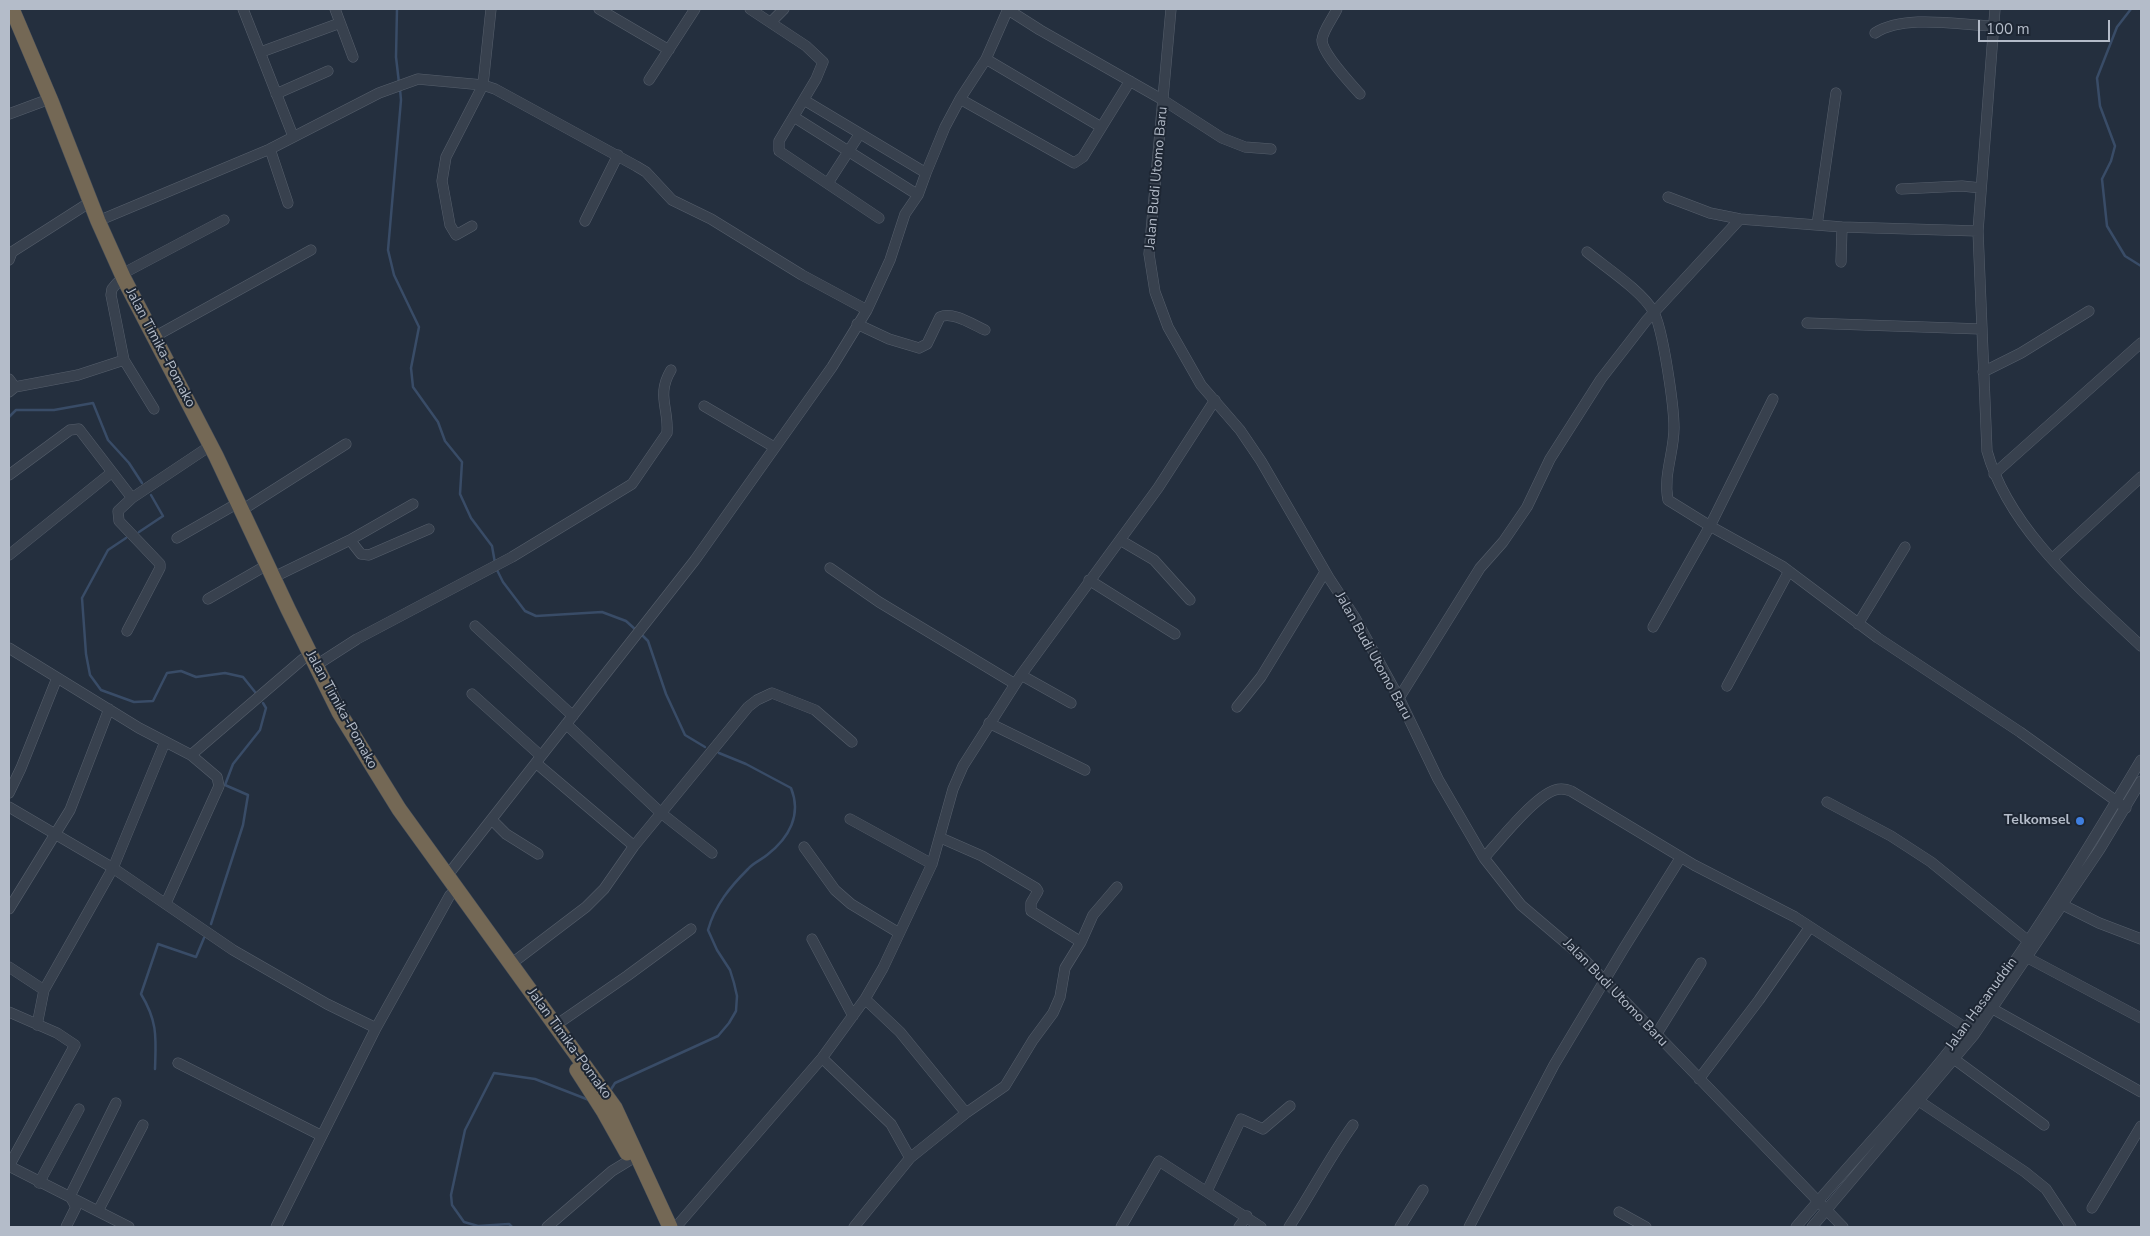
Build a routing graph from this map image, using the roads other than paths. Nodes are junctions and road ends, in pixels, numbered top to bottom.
1 (12, 9) edge
2 (245, 9) edge
3 (335, 9) edge
4 (491, 9) edge
5 (599, 9) edge
6 (695, 9) edge
7 (750, 9) edge
8 (784, 9) edge
9 (1008, 9) edge
10 (1171, 9) edge
11 (1338, 9) edge
12 (1995, 9) edge
13 (9, 21) edge
14 (772, 22) junction
15 (340, 23) junction
16 (1994, 26) junction
17 (1876, 33) dead end
18 (669, 50) junction
19 (262, 52) junction
20 (353, 57) dead end
21 (986, 59) junction
22 (328, 71) dead end
23 (649, 80) dead end
24 (1130, 80) junction
25 (484, 85) junction
26 (1836, 93) dead end
27 (276, 94) junction
28 (1360, 94) dead end
29 (960, 99) junction
30 (804, 100) junction
31 (1164, 100) junction
32 (44, 101) junction
33 (9, 114) edge
34 (794, 118) junction
35 (1101, 127) junction
36 (859, 135) junction
37 (293, 136) junction
38 (270, 149) junction
39 (1271, 149) dead end
40 (848, 152) junction
41 (618, 155) junction
42 (69, 159) junction
43 (926, 174) junction
44 (828, 183) junction
45 (1981, 188) junction
46 (1902, 189) dead end
47 (918, 195) junction
48 (1668, 197) dead end
49 (288, 203) dead end
50 (84, 206) junction
51 (879, 218) dead end
52 (1740, 219) junction
53 (224, 220) dead end
54 (98, 221) junction
55 (585, 221) dead end
56 (1818, 225) junction
57 (472, 226) dead end
58 (1842, 227) junction
59 (1978, 232) junction
60 (311, 250) dead end
61 (1587, 252) dead end
62 (9, 260) edge
63 (1841, 262) dead end
64 (119, 279) junction
65 (867, 310) junction
66 (2089, 311) dead end
67 (1654, 312) junction
68 (1807, 322) dead end
69 (857, 324) junction
70 (1981, 329) junction
71 (985, 330) dead end
72 (154, 337) junction
73 (2141, 343) edge
74 (124, 360) junction
75 (671, 370) dead end
76 (1983, 372) junction
77 (11, 386) edge
78 (1773, 399) dead end
79 (1215, 400) junction
80 (704, 406) dead end
81 (154, 408) dead end
82 (346, 444) dead end
83 (774, 447) junction
84 (204, 450) junction
85 (111, 473) junction
86 (1994, 474) junction
87 (9, 475) edge
88 (2141, 477) edge
89 (132, 498) junction
90 (413, 504) dead end
91 (236, 509) junction
92 (1710, 526) junction
93 (429, 529) dead end
94 (177, 538) dead end
95 (350, 540) junction
96 (1120, 540) junction
97 (1905, 547) dead end
98 (9, 555) edge
99 (2053, 558) junction
100 (830, 568) dead end
101 (260, 569) junction
102 (1789, 571) junction
103 (1325, 572) junction
104 (272, 578) junction
105 (1089, 580) junction
106 (208, 599) dead end
107 (1190, 600) dead end
108 (1858, 624) junction
109 (475, 626) dead end
110 (1653, 627) dead end
111 (127, 630) dead end
112 (1175, 634) dead end
113 (2141, 646) edge
114 (9, 648) edge
115 (309, 663) junction
116 (1021, 675) junction
117 (57, 678) junction
118 (1015, 684) junction
119 (1727, 686) dead end
120 (472, 694) dead end
121 (1398, 698) junction
122 (1070, 703) dead end
123 (1238, 707) dead end
124 (109, 709) junction
125 (573, 716) junction
126 (989, 723) junction
127 (566, 724) junction
128 (165, 742) junction
129 (852, 742) dead end
130 (191, 755) junction
131 (539, 760) junction
132 (2141, 760) edge
133 (1085, 770) dead end
134 (2141, 781) edge
135 (9, 793) edge
136 (2117, 801) junction
137 (1827, 802) dead end
138 (9, 807) edge
139 (2126, 808) junction
140 (661, 813) junction
141 (850, 819) dead end
142 (492, 820) junction
143 (56, 833) junction
144 (941, 838) junction
145 (634, 846) junction
146 (804, 847) dead end
147 (712, 852) dead end
148 (538, 854) dead end
149 (1681, 856) junction
150 (1484, 858) junction
151 (932, 864) junction
152 (113, 868) junction
153 (447, 876) junction
154 (1117, 887) dead end
155 (450, 895) junction
156 (166, 903) junction
157 (2063, 905) junction
158 (9, 909) edge
159 (1810, 927) junction
160 (690, 929) dead end
161 (899, 933) junction
162 (812, 938) dead end
163 (2141, 939) edge
164 (2028, 940) junction
165 (1081, 942) junction
166 (2028, 958) junction
167 (1701, 963) dead end
168 (511, 964) junction
169 (9, 966) edge
170 (1604, 980) junction
171 (44, 990) junction
172 (865, 999) junction
173 (1993, 1008) junction
174 (9, 1012) edge
175 (853, 1016) junction
176 (2141, 1018) edge
177 (556, 1025) junction
178 (37, 1026) junction
179 (376, 1028) junction
180 (1966, 1028) junction
181 (1656, 1035) junction
182 (822, 1058) junction
183 (1954, 1059) junction
184 (178, 1063) dead end
185 (1937, 1072) junction
186 (1699, 1079) junction
187 (2141, 1092) edge
188 (1918, 1101) junction
189 (116, 1103) dead end
190 (1290, 1106) dead end
191 (80, 1109) dead end
192 (966, 1113) junction
193 (143, 1125) dead end
194 (1353, 1125) dead end
195 (2044, 1125) dead end
196 (2141, 1126) edge
197 (320, 1135) junction
198 (910, 1158) junction
199 (630, 1160) junction
200 (9, 1166) edge
201 (39, 1183) junction
202 (1207, 1190) junction
203 (1423, 1190) dead end
204 (70, 1196) junction
205 (1818, 1200) junction
206 (2092, 1208) dead end
207 (1827, 1210) junction
208 (98, 1211) junction
209 (1619, 1212) dead end
210 (1247, 1216) junction
211 (66, 1227) edge
212 (129, 1227) edge
213 (276, 1227) edge
214 (547, 1227) edge
215 (661, 1227) edge
216 (670, 1227) edge
217 (676, 1227) edge
218 (854, 1227) edge
219 (1121, 1227) edge
220 (1239, 1227) edge
221 (1261, 1227) edge
222 (1289, 1227) edge
223 (1400, 1227) edge
224 (1469, 1227) edge
225 (1646, 1227) edge
226 (1796, 1227) edge
227 (1812, 1227) edge
228 (1842, 1227) edge
229 (2071, 1227) edge

1 - 42 highway
2 - 19 street
3 - 15 street
4 - 25 street
5 - 18 street
6 - 18 street
7 - 14 street
8 - 14 street
9 - 21 street
9 - 24 street
10 - 31 street, Jalan Budi Utomo Baru
11 - 28 street
12 - 16 street
13 - 32 highway
14 - 30 street
15 - 19 street
15 - 20 street
16 - 17 street
16 - 45 street
18 - 23 street
19 - 27 street
21 - 29 street
21 - 35 street
22 - 27 street
24 - 31 street
24 - 35 street
25 - 37 street
25 - 41 street
25 - 57 street
26 - 56 street
27 - 37 street
29 - 35 street
29 - 43 street
30 - 34 street
30 - 36 street
31 - 39 street
31 - 79 street, Jalan Budi Utomo Baru
32 - 33 street
32 - 42 highway
34 - 40 street
34 - 44 street
36 - 40 street
36 - 43 street
37 - 38 street
38 - 49 street
38 - 54 street
40 - 44 street
40 - 47 street
41 - 55 street
41 - 65 street
42 - 50 highway, Jalan Timika-Pomako
42 - 54 highway, Jalan Timika-Pomako
43 - 47 street
44 - 51 street
45 - 46 street
45 - 59 street
47 - 65 street
48 - 52 street
50 - 62 street
50 - 64 highway, Jalan Timika-Pomako
52 - 56 street
52 - 67 street
53 - 64 street
54 - 64 highway, Jalan Timika-Pomako
56 - 58 street
58 - 59 street
58 - 63 street
59 - 70 street
60 - 72 street
61 - 67 street
64 - 72 highway, Jalan Timika-Pomako
64 - 74 street
64 - 84 highway, Jalan Timika-Pomako
65 - 69 street
66 - 76 street
67 - 92 street
67 - 121 street
68 - 70 street
69 - 71 street
69 - 83 street
70 - 76 street
72 - 91 highway, Jalan Timika-Pomako
73 - 86 street
74 - 77 street
74 - 81 street
75 - 115 street
76 - 86 street
78 - 92 street
79 - 96 street
79 - 103 street, Jalan Budi Utomo Baru
80 - 83 street
82 - 91 street
83 - 125 street
84 - 89 street
84 - 91 highway, Jalan Timika-Pomako
85 - 87 street
85 - 89 street
85 - 98 street
86 - 99 street
88 - 99 street
89 - 111 street
90 - 95 street
91 - 94 street
91 - 101 highway, Jalan Timika-Pomako
91 - 104 highway, Jalan Timika-Pomako
92 - 102 street
92 - 110 street
93 - 95 street
95 - 104 street
96 - 105 street
96 - 107 street
97 - 108 street
99 - 113 street
100 - 118 street
101 - 106 street
101 - 115 highway, Jalan Timika-Pomako
102 - 108 street
102 - 119 street
103 - 121 street, Jalan Budi Utomo Baru
103 - 123 street
104 - 115 highway, Jalan Timika-Pomako
105 - 112 street
105 - 116 street
108 - 136 street
109 - 125 street
114 - 117 street
115 - 130 street
115 - 153 highway, Jalan Timika-Pomako
115 - 155 highway, Jalan Timika-Pomako
116 - 118 street
116 - 122 street
117 - 124 street
117 - 135 street
118 - 126 street
120 - 131 street
121 - 150 street, Jalan Budi Utomo Baru
124 - 128 street
124 - 143 street
125 - 127 street
126 - 133 street
126 - 144 street
127 - 131 street
127 - 140 street
128 - 130 street
128 - 152 street
129 - 140 street
130 - 156 street
131 - 142 street
131 - 145 street
132 - 136 street, Jalan Hasanuddin
134 - 139 street, Jalan Hasanuddin
136 - 139 street
136 - 164 street, Jalan Hasanuddin
137 - 164 street
138 - 143 street
139 - 157 street, Jalan Hasanuddin
140 - 145 street
140 - 147 street
141 - 151 street
142 - 148 street
142 - 153 street
143 - 152 street
143 - 158 street
144 - 151 street
144 - 165 street
145 - 168 street
146 - 161 street
149 - 150 street
149 - 159 street
149 - 170 street
150 - 170 street, Jalan Budi Utomo Baru
151 - 161 street
152 - 156 street
152 - 171 street
153 - 168 highway, Jalan Timika-Pomako
154 - 165 street
155 - 179 street
155 - 199 highway, Jalan Timika-Pomako
156 - 179 street
157 - 163 street
157 - 166 street, Jalan Hasanuddin
159 - 180 street
159 - 186 street
160 - 177 street
161 - 172 street
162 - 175 street
164 - 180 street, Jalan Hasanuddin
165 - 192 street
166 - 173 street, Jalan Hasanuddin
166 - 176 street
167 - 181 street
168 - 177 highway, Jalan Timika-Pomako
169 - 171 street
170 - 181 street, Jalan Budi Utomo Baru
170 - 224 street
171 - 178 street
172 - 175 street
172 - 192 street
173 - 183 street, Jalan Hasanuddin
173 - 187 street
174 - 178 street
175 - 182 street
177 - 216 highway, Jalan Timika-Pomako
178 - 200 street
179 - 197 street
180 - 185 street, Jalan Hasanuddin
181 - 186 street, Jalan Budi Utomo Baru
182 - 198 street
182 - 217 street
183 - 185 street, Jalan Hasanuddin
183 - 195 street
184 - 197 street
185 - 188 street, Jalan Hasanuddin
185 - 205 street, Jalan Hasanuddin
186 - 205 street, Jalan Budi Utomo Baru
188 - 207 street, Jalan Hasanuddin
188 - 229 street
189 - 204 street
190 - 202 street
191 - 201 street
192 - 198 street
193 - 208 street
194 - 222 street
196 - 206 street
197 - 213 street
198 - 218 street
199 - 214 street
199 - 215 highway, Jalan Timika-Pomako
200 - 201 street
201 - 204 street
202 - 210 street
202 - 219 street
203 - 223 street
204 - 208 street
204 - 211 street
205 - 207 street, Jalan Budi Utomo Baru
205 - 226 street, Jalan Hasanuddin
207 - 227 street, Jalan Hasanuddin
207 - 228 street, Jalan Budi Utomo Baru
208 - 212 street
209 - 225 street
210 - 220 street
210 - 221 street

